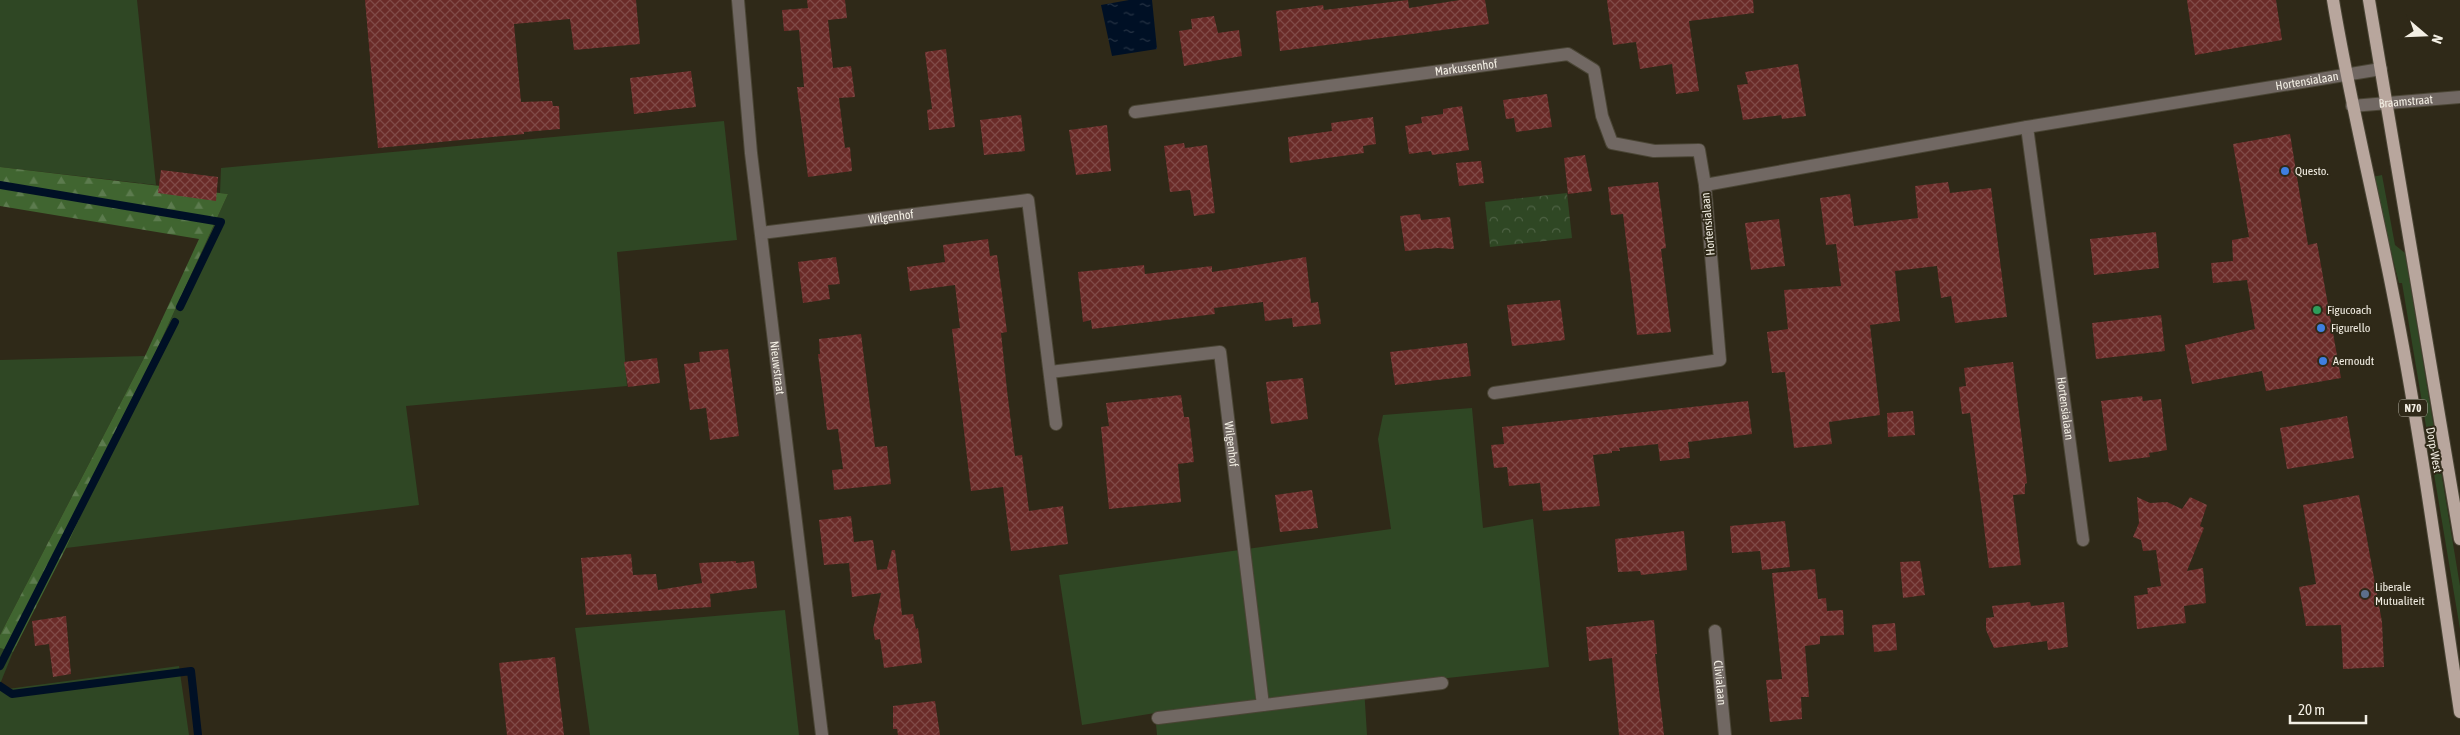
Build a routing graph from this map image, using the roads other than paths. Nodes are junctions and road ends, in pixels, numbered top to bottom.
1 (738, 0) edge
2 (2333, 0) edge
3 (2370, 0) edge
4 (2381, 69) junction
5 (2345, 75) junction
6 (2460, 97) edge
7 (2387, 102) junction
8 (2352, 106) junction
9 (1135, 112) dead end
10 (2027, 127) junction
11 (1705, 185) junction
12 (761, 233) junction
13 (1050, 372) junction
14 (1494, 393) dead end
15 (1056, 424) dead end
16 (2460, 539) edge
17 (2083, 540) dead end
18 (1715, 631) dead end
19 (1442, 683) dead end
20 (1263, 705) junction
21 (2460, 712) edge
22 (1158, 718) dead end
23 (822, 735) edge
24 (1725, 735) edge

1 - 12 street, Nieuwstraat
2 - 5 main road, N70
3 - 4 main road, N70
4 - 5 street, Hortensialaan
4 - 7 main road, N70
5 - 8 main road, N70
5 - 10 street, Hortensialaan
6 - 7 street, Braamstraat
7 - 8 street, Braamstraat
7 - 16 main road, Dorp-West / N70
8 - 21 main road, Dorp-West / N70
9 - 11 street, Markussenhof
10 - 11 street, Hortensialaan
10 - 17 street, Hortensialaan
11 - 14 street, Hortensialaan
12 - 13 street, Wilgenhof
12 - 23 street, Nieuwstraat
13 - 15 street, Wilgenhof
13 - 20 street, Wilgenhof
18 - 24 street, Clivialaan
19 - 20 street
20 - 22 street

